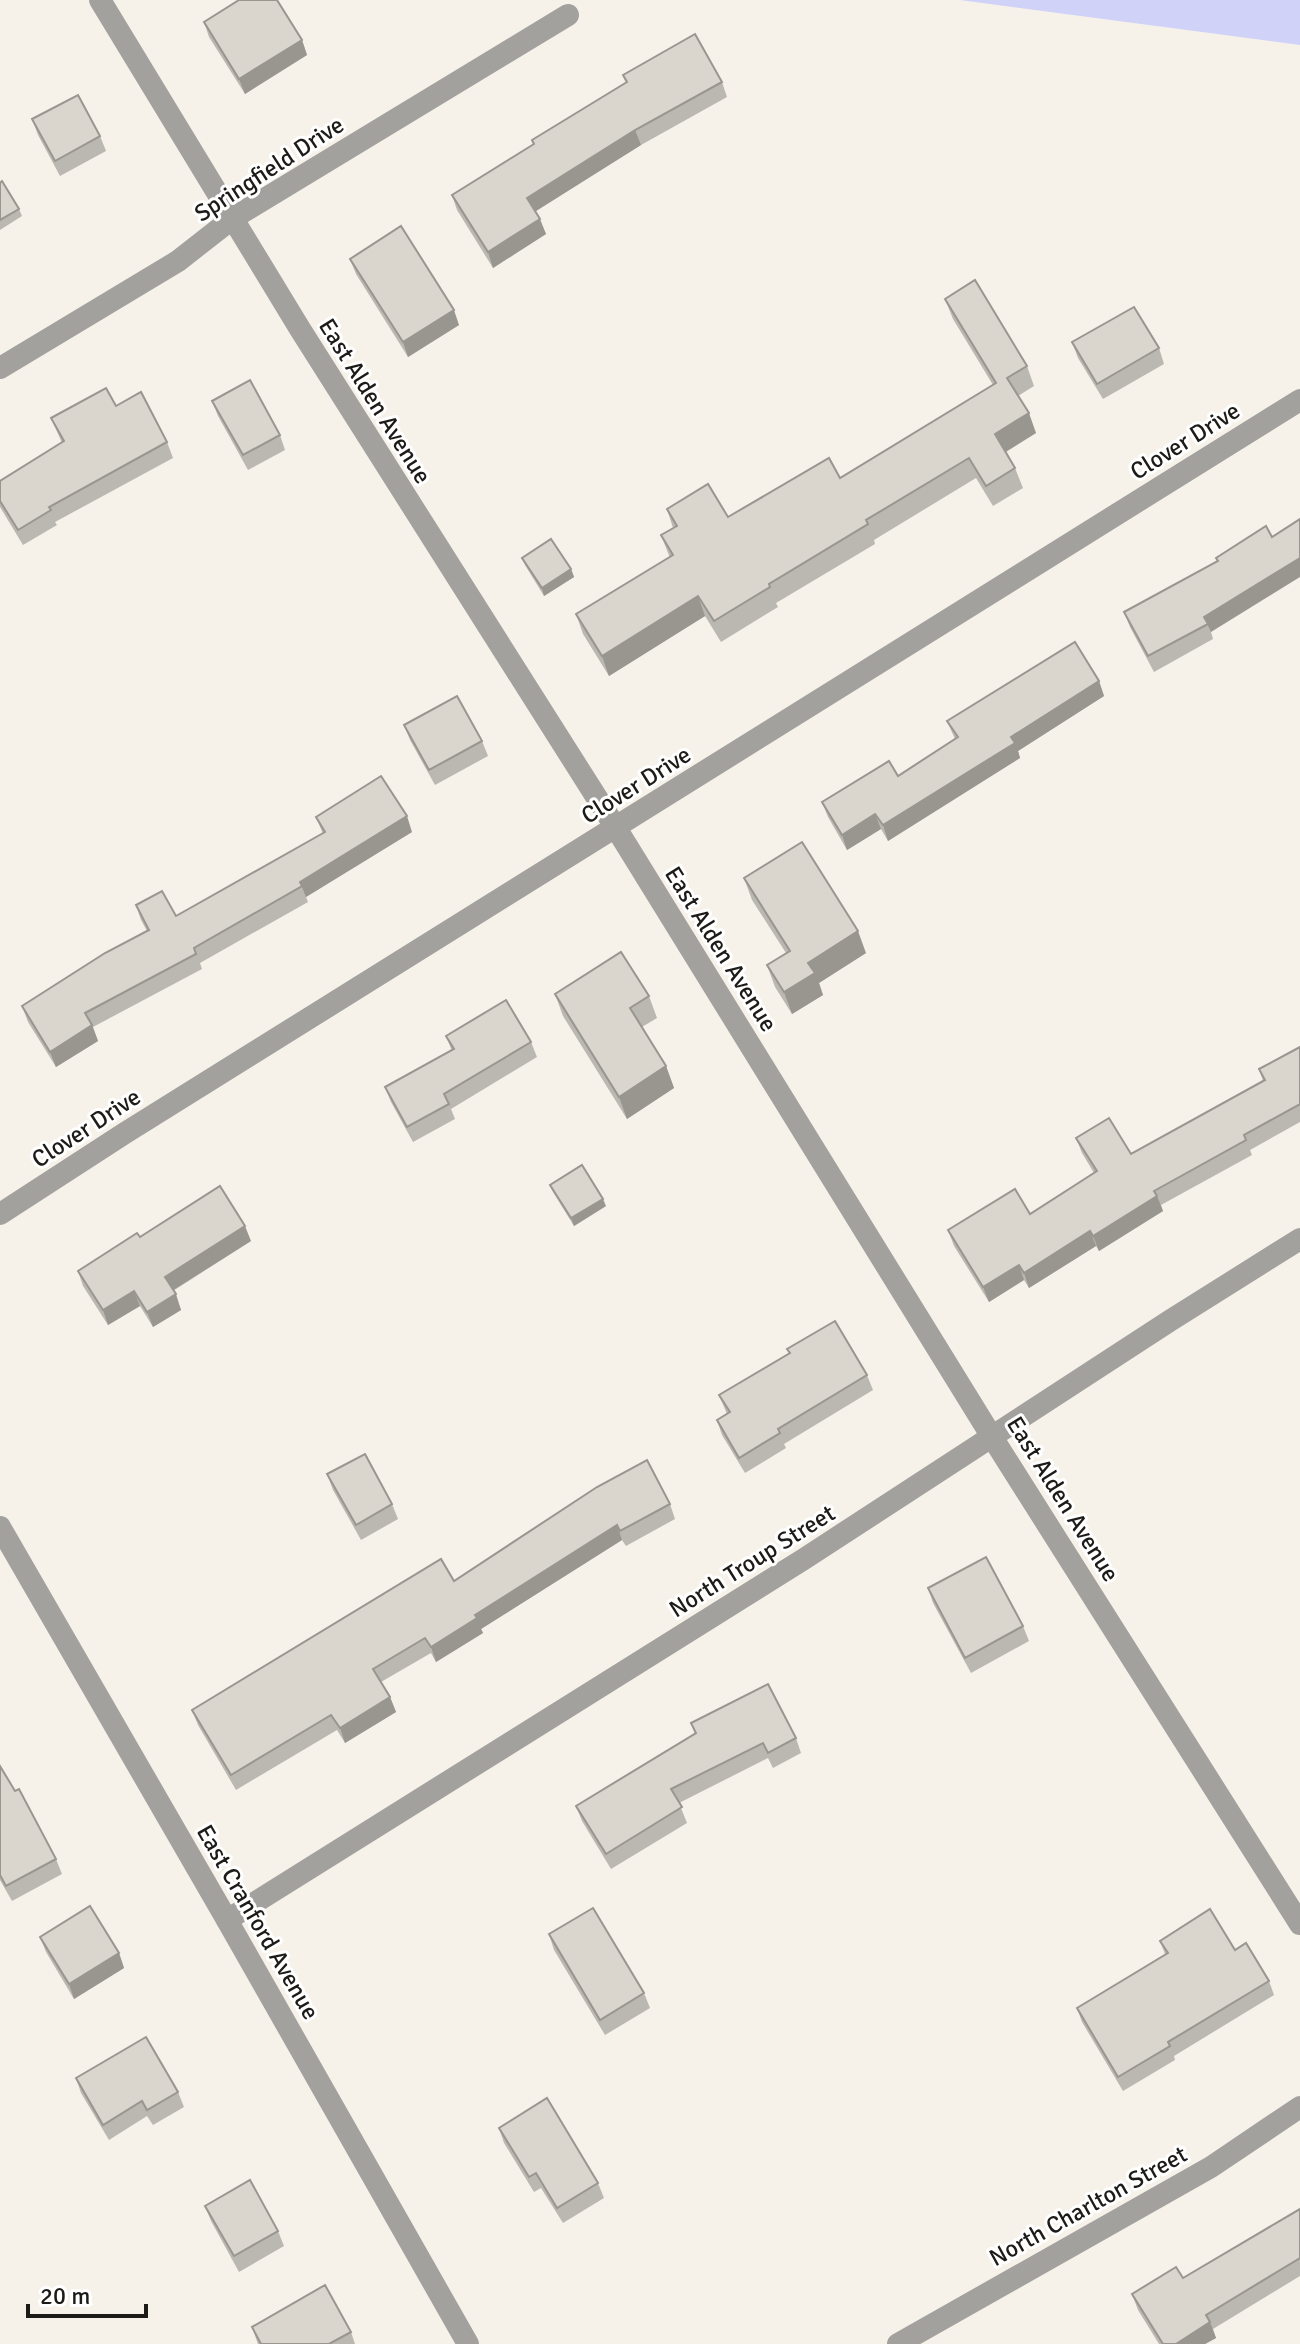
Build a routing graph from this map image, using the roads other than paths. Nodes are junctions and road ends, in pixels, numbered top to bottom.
1 (100, 0) edge
2 (568, 15) dead end
3 (233, 218) junction
4 (0, 368) edge
5 (1300, 400) edge
6 (616, 828) junction
7 (0, 1214) edge
8 (1300, 1239) edge
9 (992, 1437) junction
10 (0, 1527) edge
11 (227, 1920) junction
12 (1300, 1924) edge
13 (1300, 2107) edge
14 (468, 2344) edge
15 (898, 2344) edge

1 - 3 street, East Alden Avenue
2 - 3 street, Springfield Drive
3 - 4 street, Springfield Drive
3 - 6 street, East Alden Avenue
5 - 6 street, Clover Drive
6 - 7 street, Clover Drive
6 - 9 street, East Alden Avenue
8 - 9 street, North Troup Street
9 - 11 street, North Troup Street
9 - 12 street, East Alden Avenue
10 - 11 street, East Cranford Avenue
11 - 14 street, East Cranford Avenue
13 - 15 street, North Charlton Street

